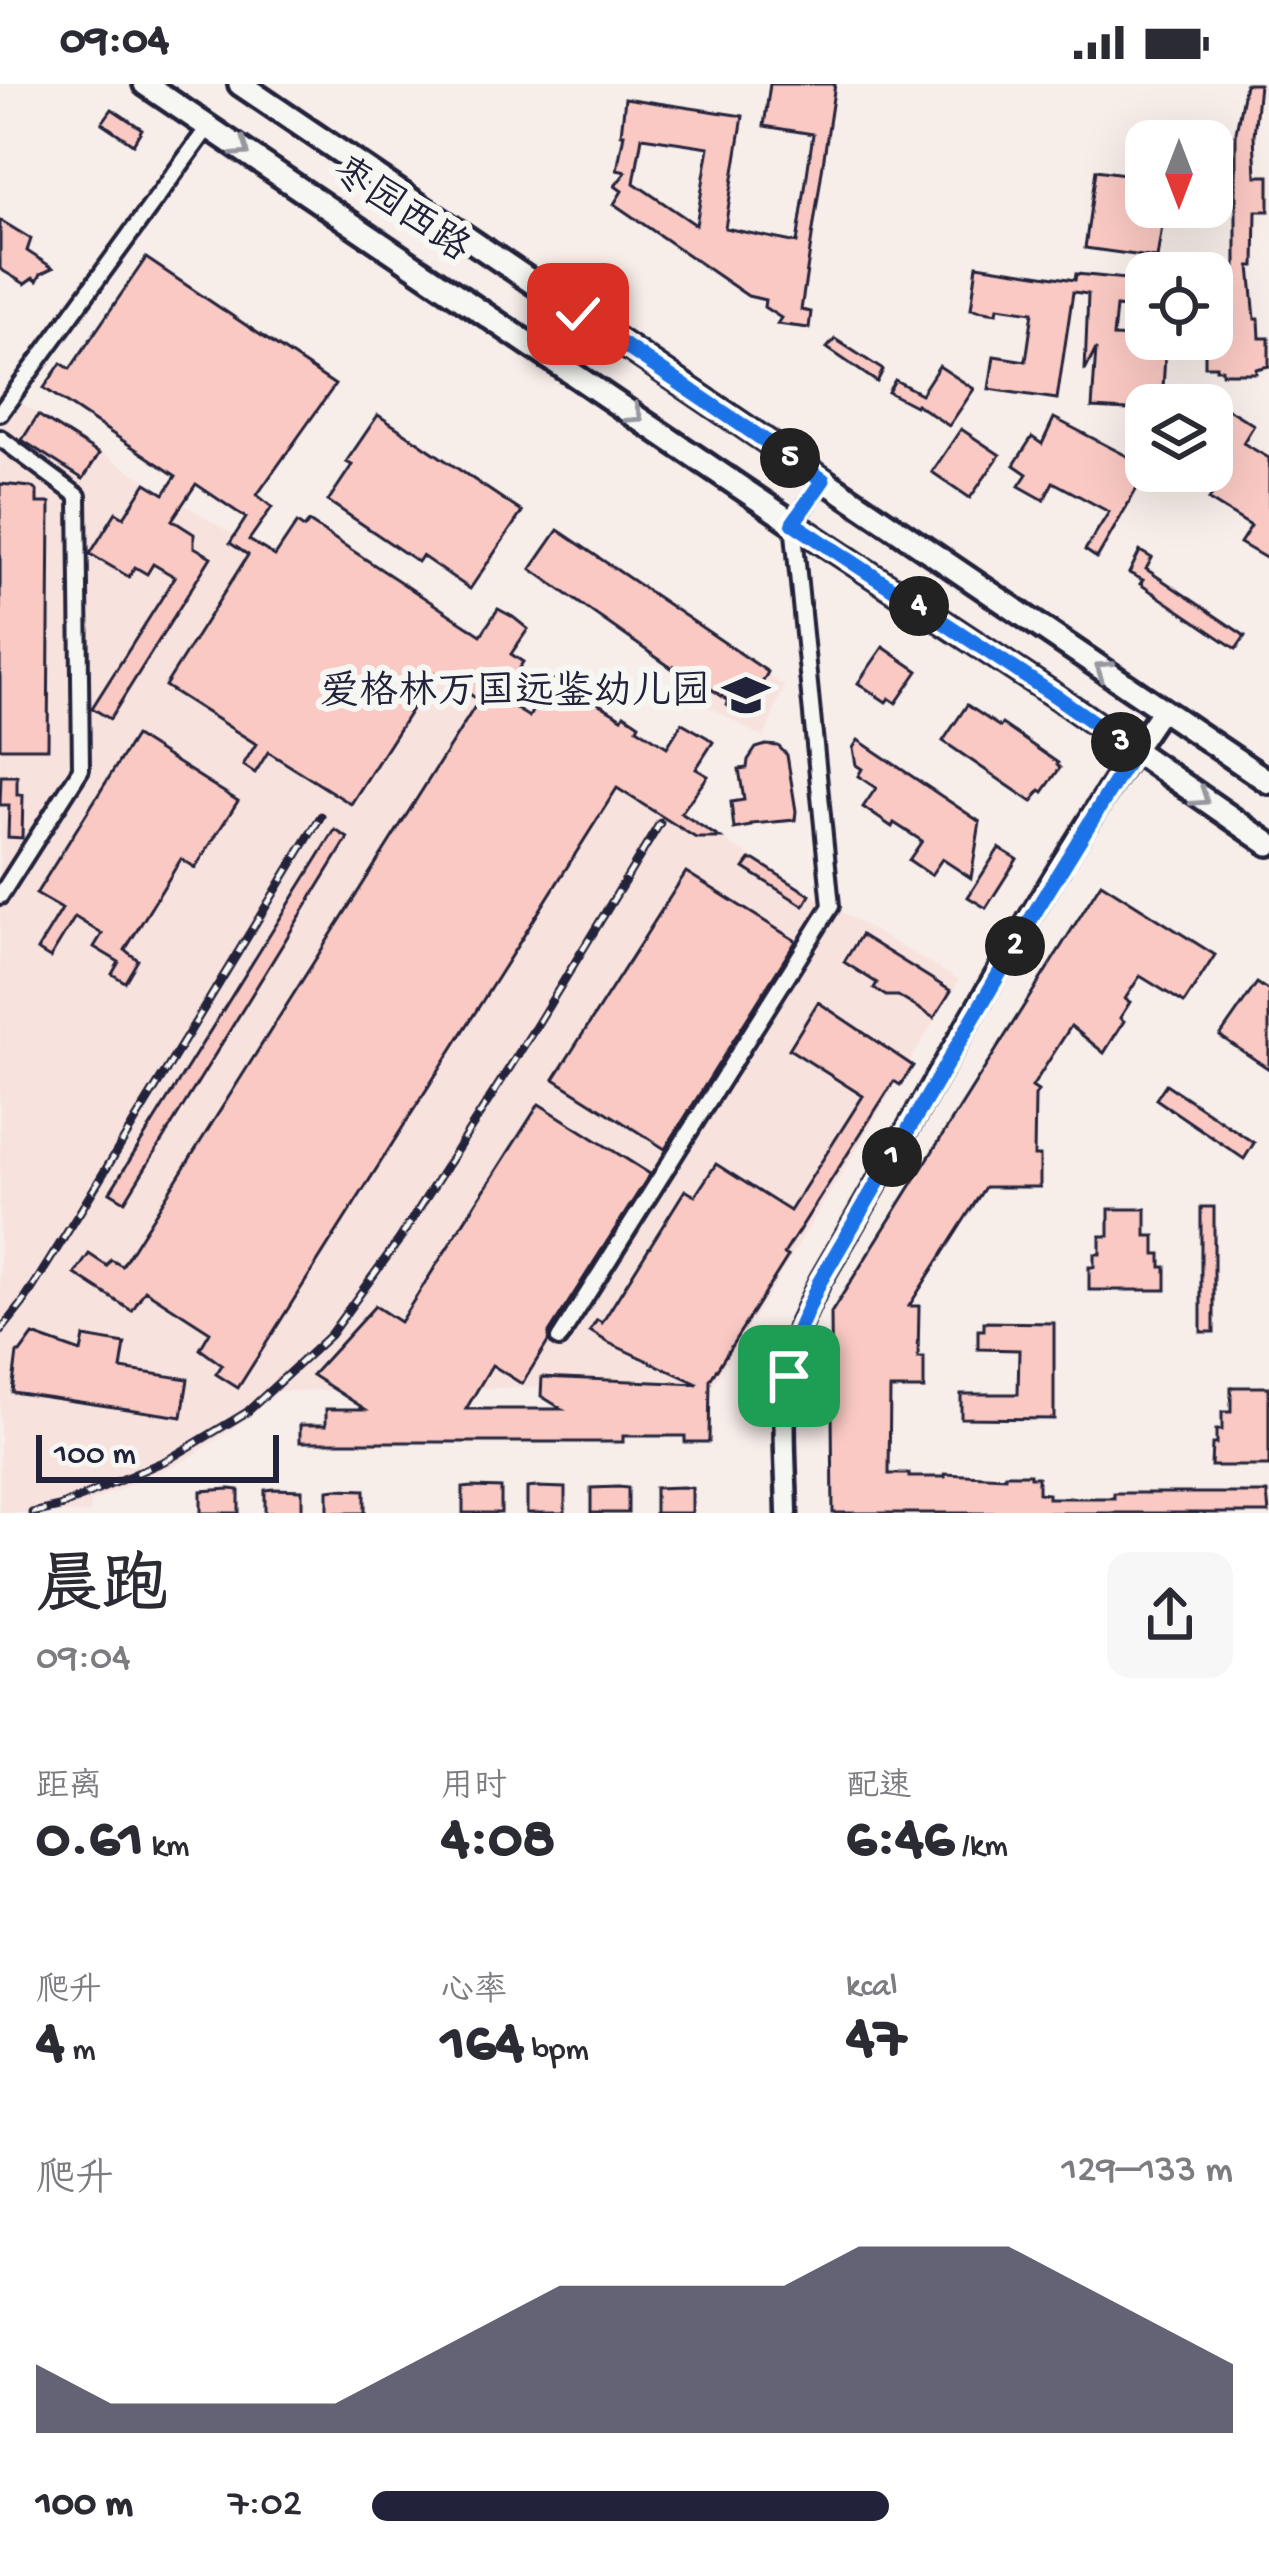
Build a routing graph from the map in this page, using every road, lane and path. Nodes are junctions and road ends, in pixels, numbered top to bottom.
1 (145, 84) edge
2 (240, 84) edge
3 (209, 126) junction
4 (0, 413) edge
5 (0, 438) edge
6 (823, 480) junction
7 (793, 523) junction
8 (1162, 710) junction
9 (1134, 751) junction
10 (1269, 782) edge
11 (1269, 844) edge
12 (0, 896) edge
13 (559, 1339) dead end
14 (787, 1513) edge

1 - 3 main road, 枣园西路
2 - 6 main road, 枣园西路
3 - 4 street
3 -> 7 main road, 枣园西路
5 - 12 street
6 - 7 street
8 -> 6 main road, 枣园西路
7 - 9 main road, 枣园西路
7 - 13 street
8 - 9 street
8 - 10 main road, 枣园西路
9 -> 11 main road, 枣园西路
9 - 14 street

